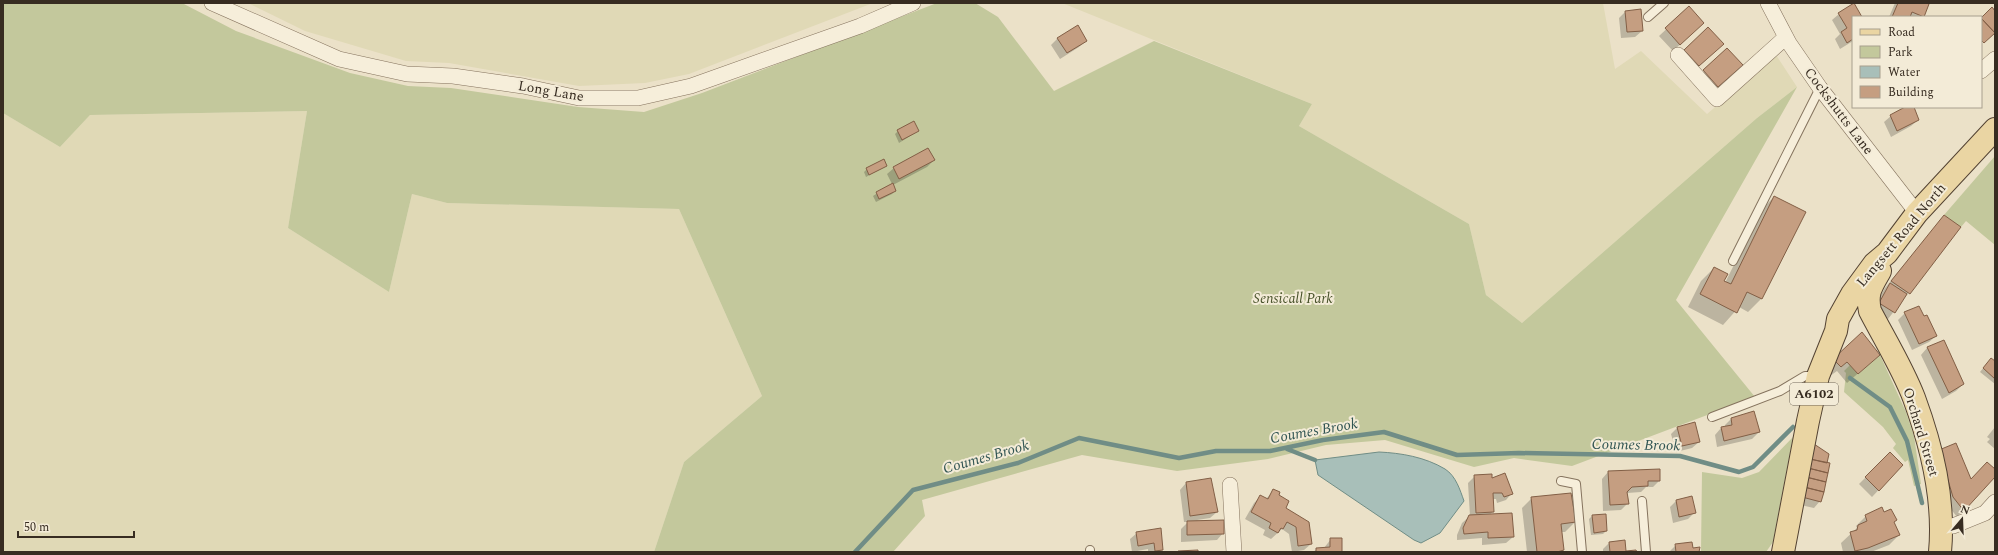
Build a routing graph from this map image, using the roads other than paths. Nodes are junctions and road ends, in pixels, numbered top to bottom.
1 (212, 3) edge
2 (913, 3) edge
3 (1664, 3) edge
4 (1768, 3) edge
5 (1648, 17) dead end
6 (1786, 37) junction
7 (1678, 55) dead end
8 (1995, 59) edge
9 (1982, 70) edge
10 (1820, 88) junction
11 (1995, 129) edge
12 (1917, 214) junction
13 (1887, 253) junction
14 (1733, 261) dead end
15 (1870, 311) junction
16 (1836, 332) junction
17 (1818, 376) junction
18 (1712, 417) dead end
19 (1561, 481) dead end
20 (1230, 485) dead end
21 (1642, 501) dead end
22 (1995, 502) edge
23 (1943, 527) junction
24 (1234, 552) edge
25 (1582, 552) edge
26 (1646, 552) edge
27 (1783, 552) edge
28 (1940, 552) edge

1 - 2 street, Long Lane
3 - 5 lane
4 - 6 street, Cockshutts Lane
6 - 7 street
6 - 10 street, Cockshutts Lane
8 - 9 street
10 - 12 street, Cockshutts Lane
10 - 14 lane
11 - 12 main road, Langsett Road North / A6102
12 - 13 main road, Langsett Road North / A6102
13 - 15 main road, Orchard Street / A6102
13 - 16 main road, Langsett Road North / A6102
15 - 16 main road
15 - 23 main road, Orchard Street / A6102
16 - 17 main road, Langsett Road North / A6102
17 - 18 lane
17 - 27 main road, Langsett Road North / A6102
19 - 25 lane
20 - 24 street
21 - 26 lane
22 - 23 street
23 - 28 main road, Orchard Street / A6102

